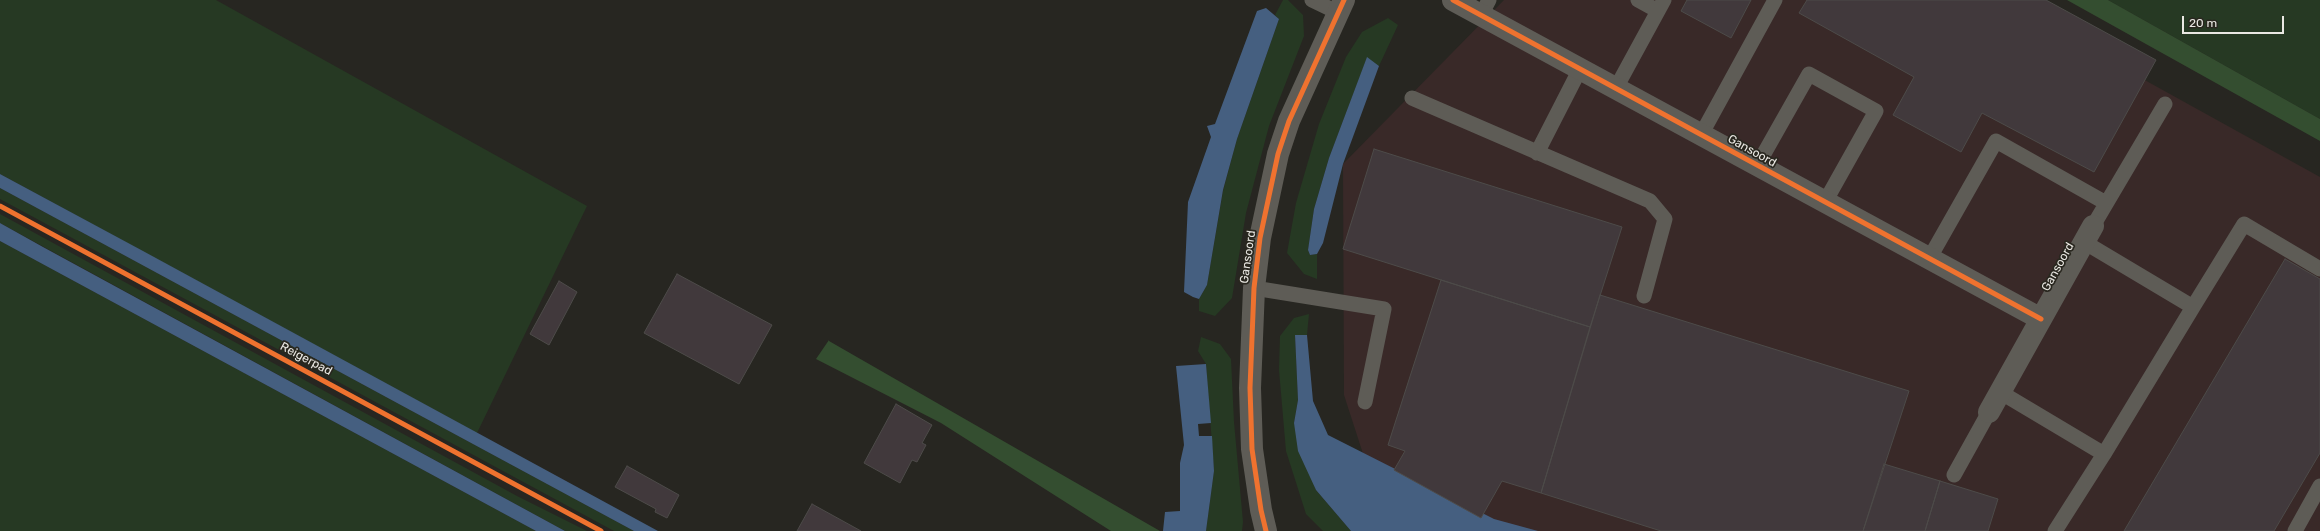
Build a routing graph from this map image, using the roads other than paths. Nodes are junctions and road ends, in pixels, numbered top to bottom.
1 (1312, 0) edge
2 (1453, 0) edge
3 (1638, 0) edge
4 (1775, 0) edge
5 (1661, 5) edge
6 (1341, 6) edge
7 (1485, 8) edge
8 (1580, 69) junction
9 (1616, 88) junction
10 (1412, 98) dead end
11 (2165, 104) dead end
12 (1701, 135) junction
13 (1537, 153) junction
14 (1757, 166) junction
15 (1825, 202) junction
16 (2106, 203) junction
17 (2088, 234) junction
18 (1929, 259) junction
19 (2320, 269) edge
20 (1254, 288) junction
21 (1644, 296) dead end
22 (2193, 307) junction
23 (2041, 319) junction
24 (2000, 392) junction
25 (1365, 402) dead end
26 (1989, 412) joint
27 (2104, 454) junction
28 (1954, 475) dead end
29 (2320, 486) edge
30 (1266, 531) edge
31 (2055, 531) edge
32 (2295, 531) edge

1 - 6 lane
2 - 7 street, Gansoord
3 - 5 lane
4 - 12 lane
5 - 9 lane
6 - 20 street, Gansoord
7 - 8 street, Gansoord
8 - 9 street, Gansoord
8 - 13 lane
9 - 12 street, Gansoord
10 - 13 lane
11 - 16 lane
12 - 14 street, Gansoord
13 - 21 lane
14 - 15 street, Gansoord
14 - 15 lane
15 - 18 street, Gansoord
16 - 17 lane
16 - 18 lane
17 - 22 lane
17 - 23 street, Gansoord
18 - 23 street, Gansoord
19 - 22 lane
20 - 25 lane
20 - 30 street, Gansoord
22 - 27 lane
23 - 24 street, Gansoord
24 - 26 street, Gansoord
24 - 27 lane
26 - 28 lane
27 - 31 lane
29 - 32 lane

